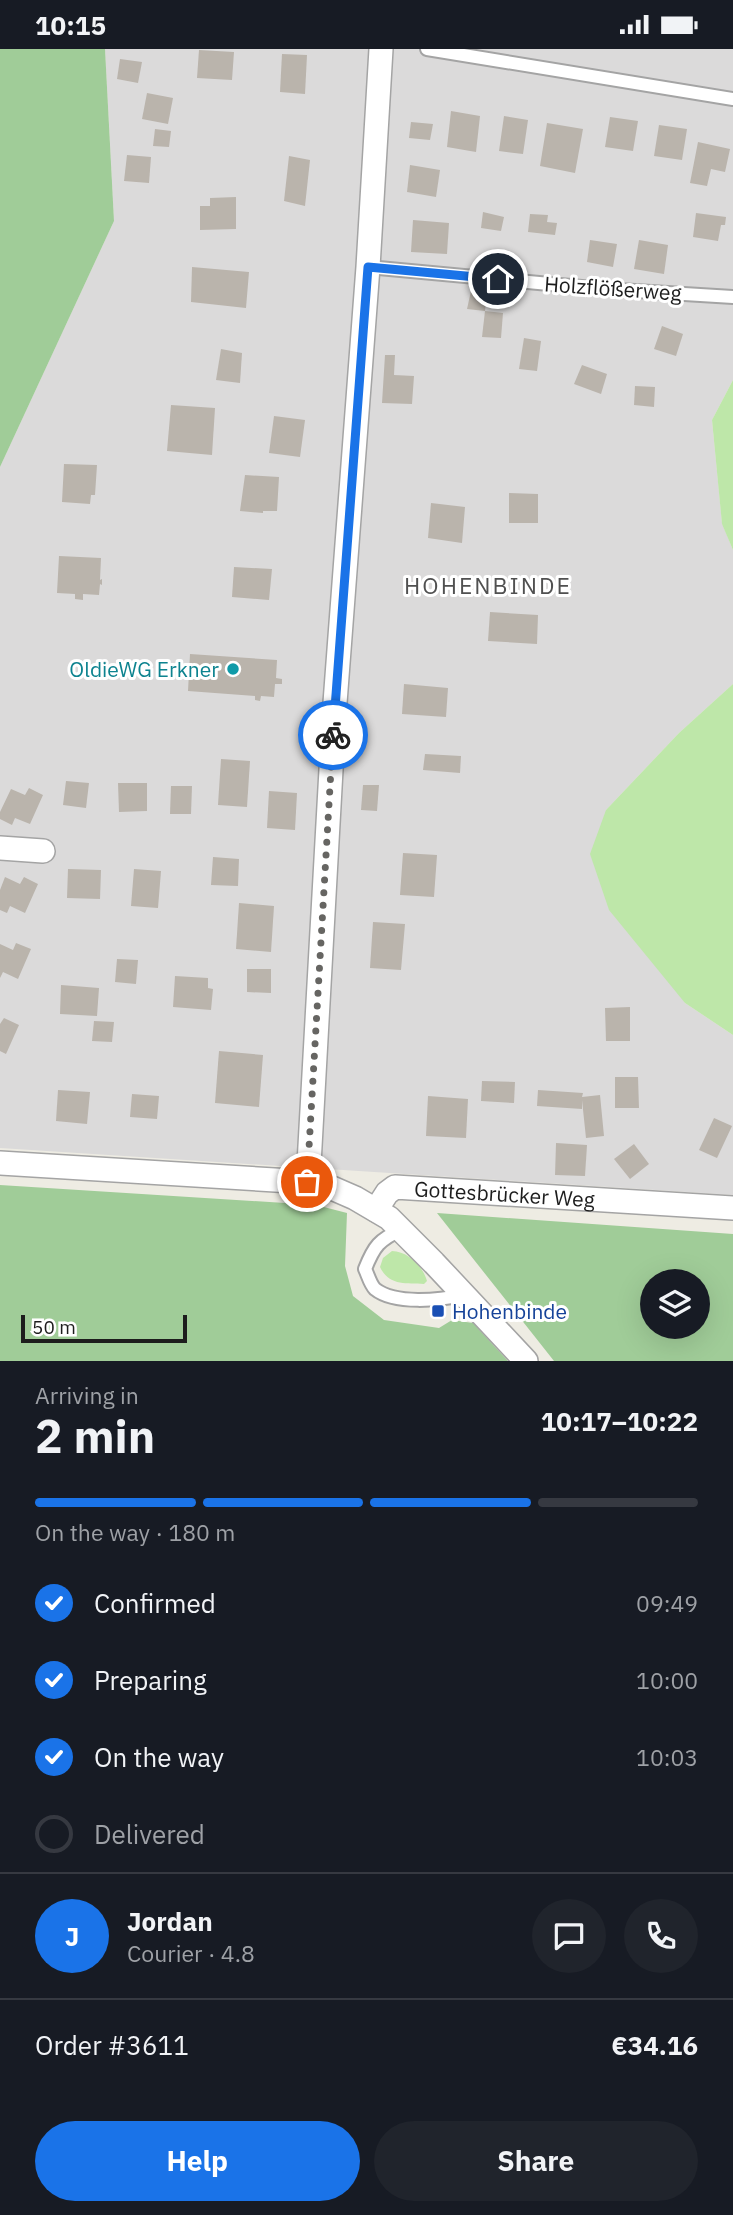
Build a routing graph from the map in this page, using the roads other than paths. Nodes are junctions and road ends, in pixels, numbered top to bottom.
1 (381, 49) edge
2 (427, 49) edge
3 (733, 99) edge
4 (368, 267) junction
5 (733, 297) edge
6 (0, 848) edge
7 (43, 851) dead end
8 (0, 1163) edge
9 (307, 1182) junction
10 (733, 1208) edge
11 (376, 1210) junction
12 (401, 1230) junction
13 (464, 1295) junction
14 (526, 1361) edge

1 - 4 street
2 - 3 lane
4 - 5 lane, Holzflößerweg
4 - 9 street
6 - 7 street
8 - 9 street
9 - 11 street
10 - 11 street, Gottesbrücker Weg
11 - 12 street
12 - 13 street
12 - 13 lane
13 - 14 street

